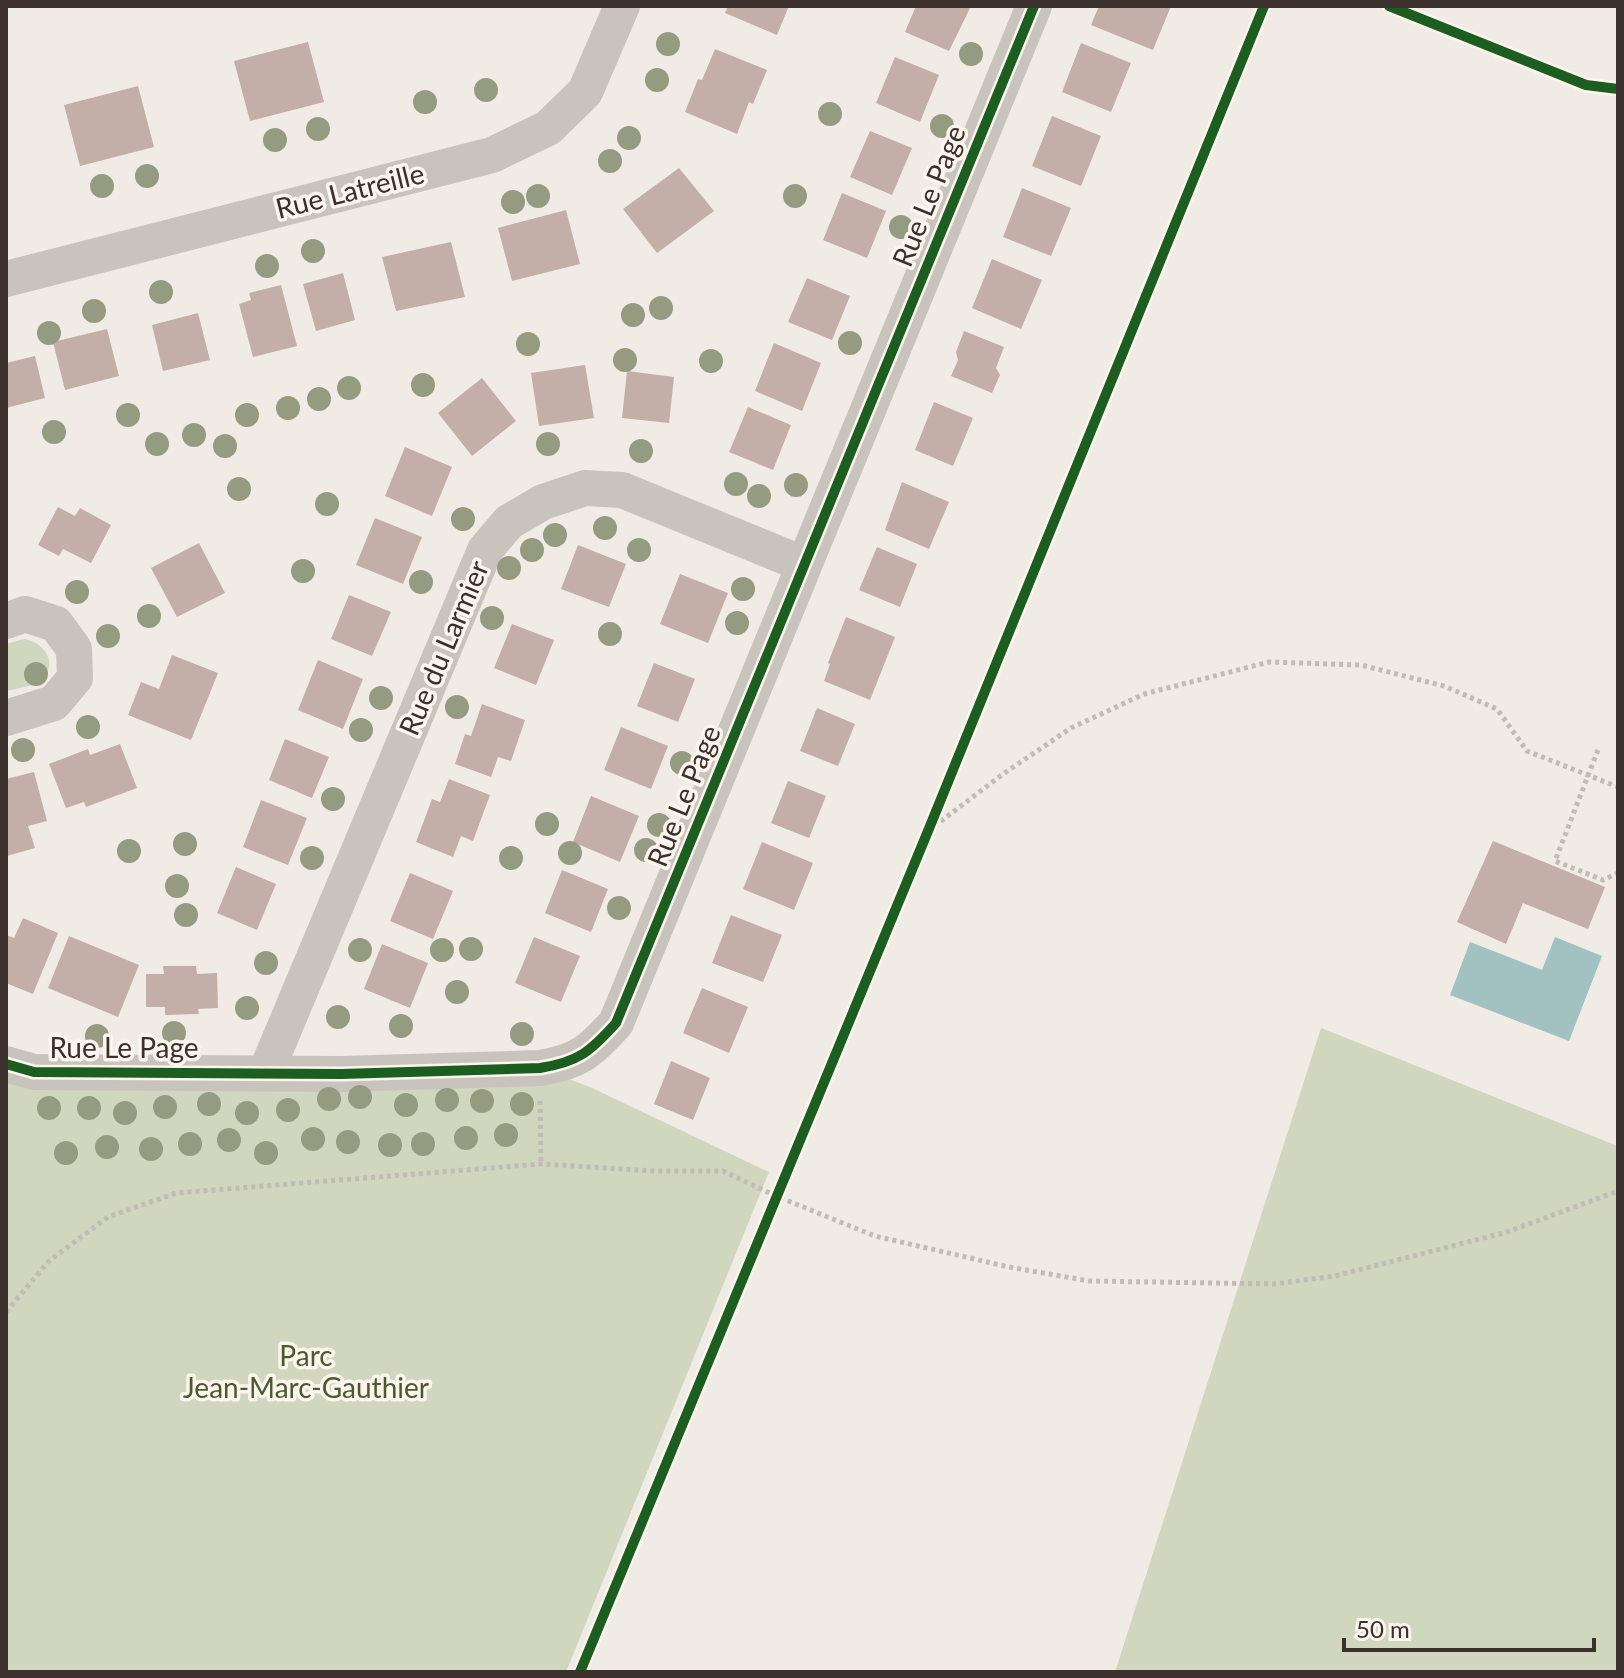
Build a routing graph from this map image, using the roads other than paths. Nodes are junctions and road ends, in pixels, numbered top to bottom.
1 (622, 6) edge
2 (1034, 6) edge
3 (6, 279) edge
4 (803, 564) junction
5 (6, 621) edge
6 (6, 718) edge
7 (6, 1064) edge
8 (266, 1072) junction

1 - 3 street, Rue Latreille
2 - 4 street, Rue Le Page
4 - 8 street, Rue Le Page
4 - 8 street, Rue du Larmier
5 - 6 street
7 - 8 street, Rue Le Page

